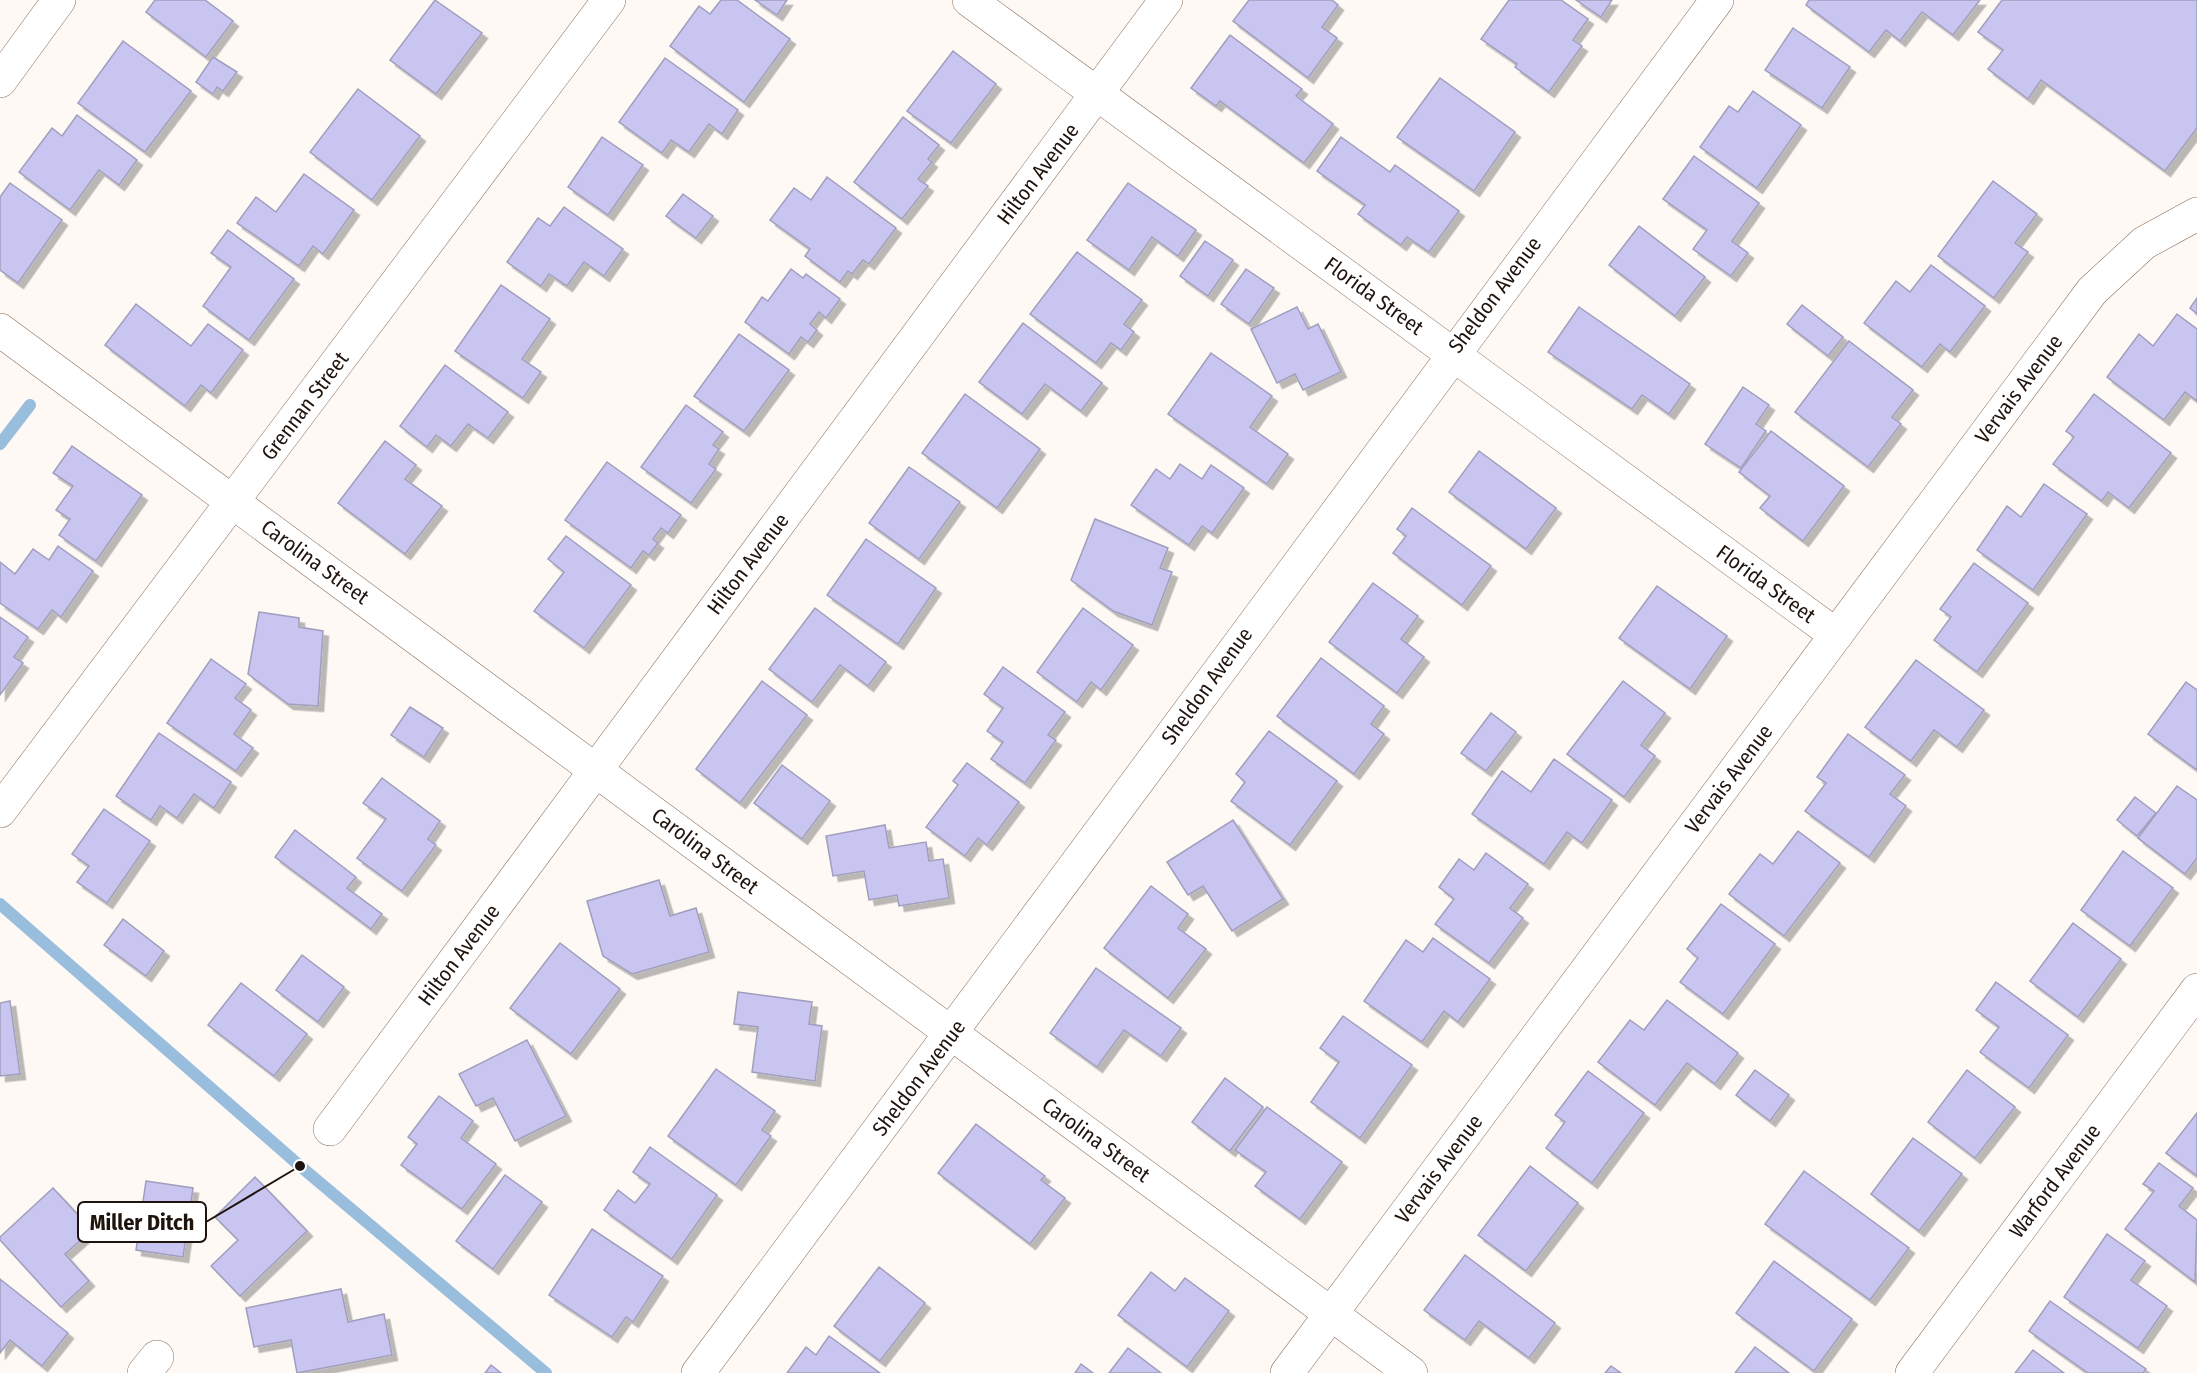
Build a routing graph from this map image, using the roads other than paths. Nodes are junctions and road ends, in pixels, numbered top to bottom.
1 (59, 0) edge
2 (609, 0) edge
3 (969, 0) edge
4 (1166, 0) edge
5 (1717, 0) edge
6 (0, 81) edge
7 (1097, 94) junction
8 (2197, 214) edge
9 (0, 330) edge
10 (1451, 354) junction
11 (233, 501) junction
12 (1836, 635) junction
13 (596, 770) junction
14 (0, 811) edge
15 (2197, 990) edge
16 (952, 1034) junction
17 (330, 1129) dead end
18 (1331, 1314) junction
19 (698, 1373) edge
20 (1287, 1373) edge
21 (1411, 1373) edge
22 (1912, 1373) edge

1 - 6 street
2 - 11 street, Grennan Street
3 - 7 street, Florida Street
4 - 7 street, Hilton Avenue
5 - 10 street, Sheldon Avenue
7 - 10 street, Florida Street
7 - 13 street, Hilton Avenue
8 - 12 street, Vervais Avenue
9 - 11 street, Carolina Street
10 - 12 street, Florida Street
10 - 16 street, Sheldon Avenue
11 - 13 street, Carolina Street
11 - 14 street, Grennan Street
12 - 18 street, Vervais Avenue
13 - 16 street, Carolina Street
13 - 17 street, Hilton Avenue
15 - 22 street, Warford Avenue
16 - 18 street, Carolina Street
16 - 19 street, Sheldon Avenue
18 - 20 street, Vervais Avenue
18 - 21 street, Carolina Street

